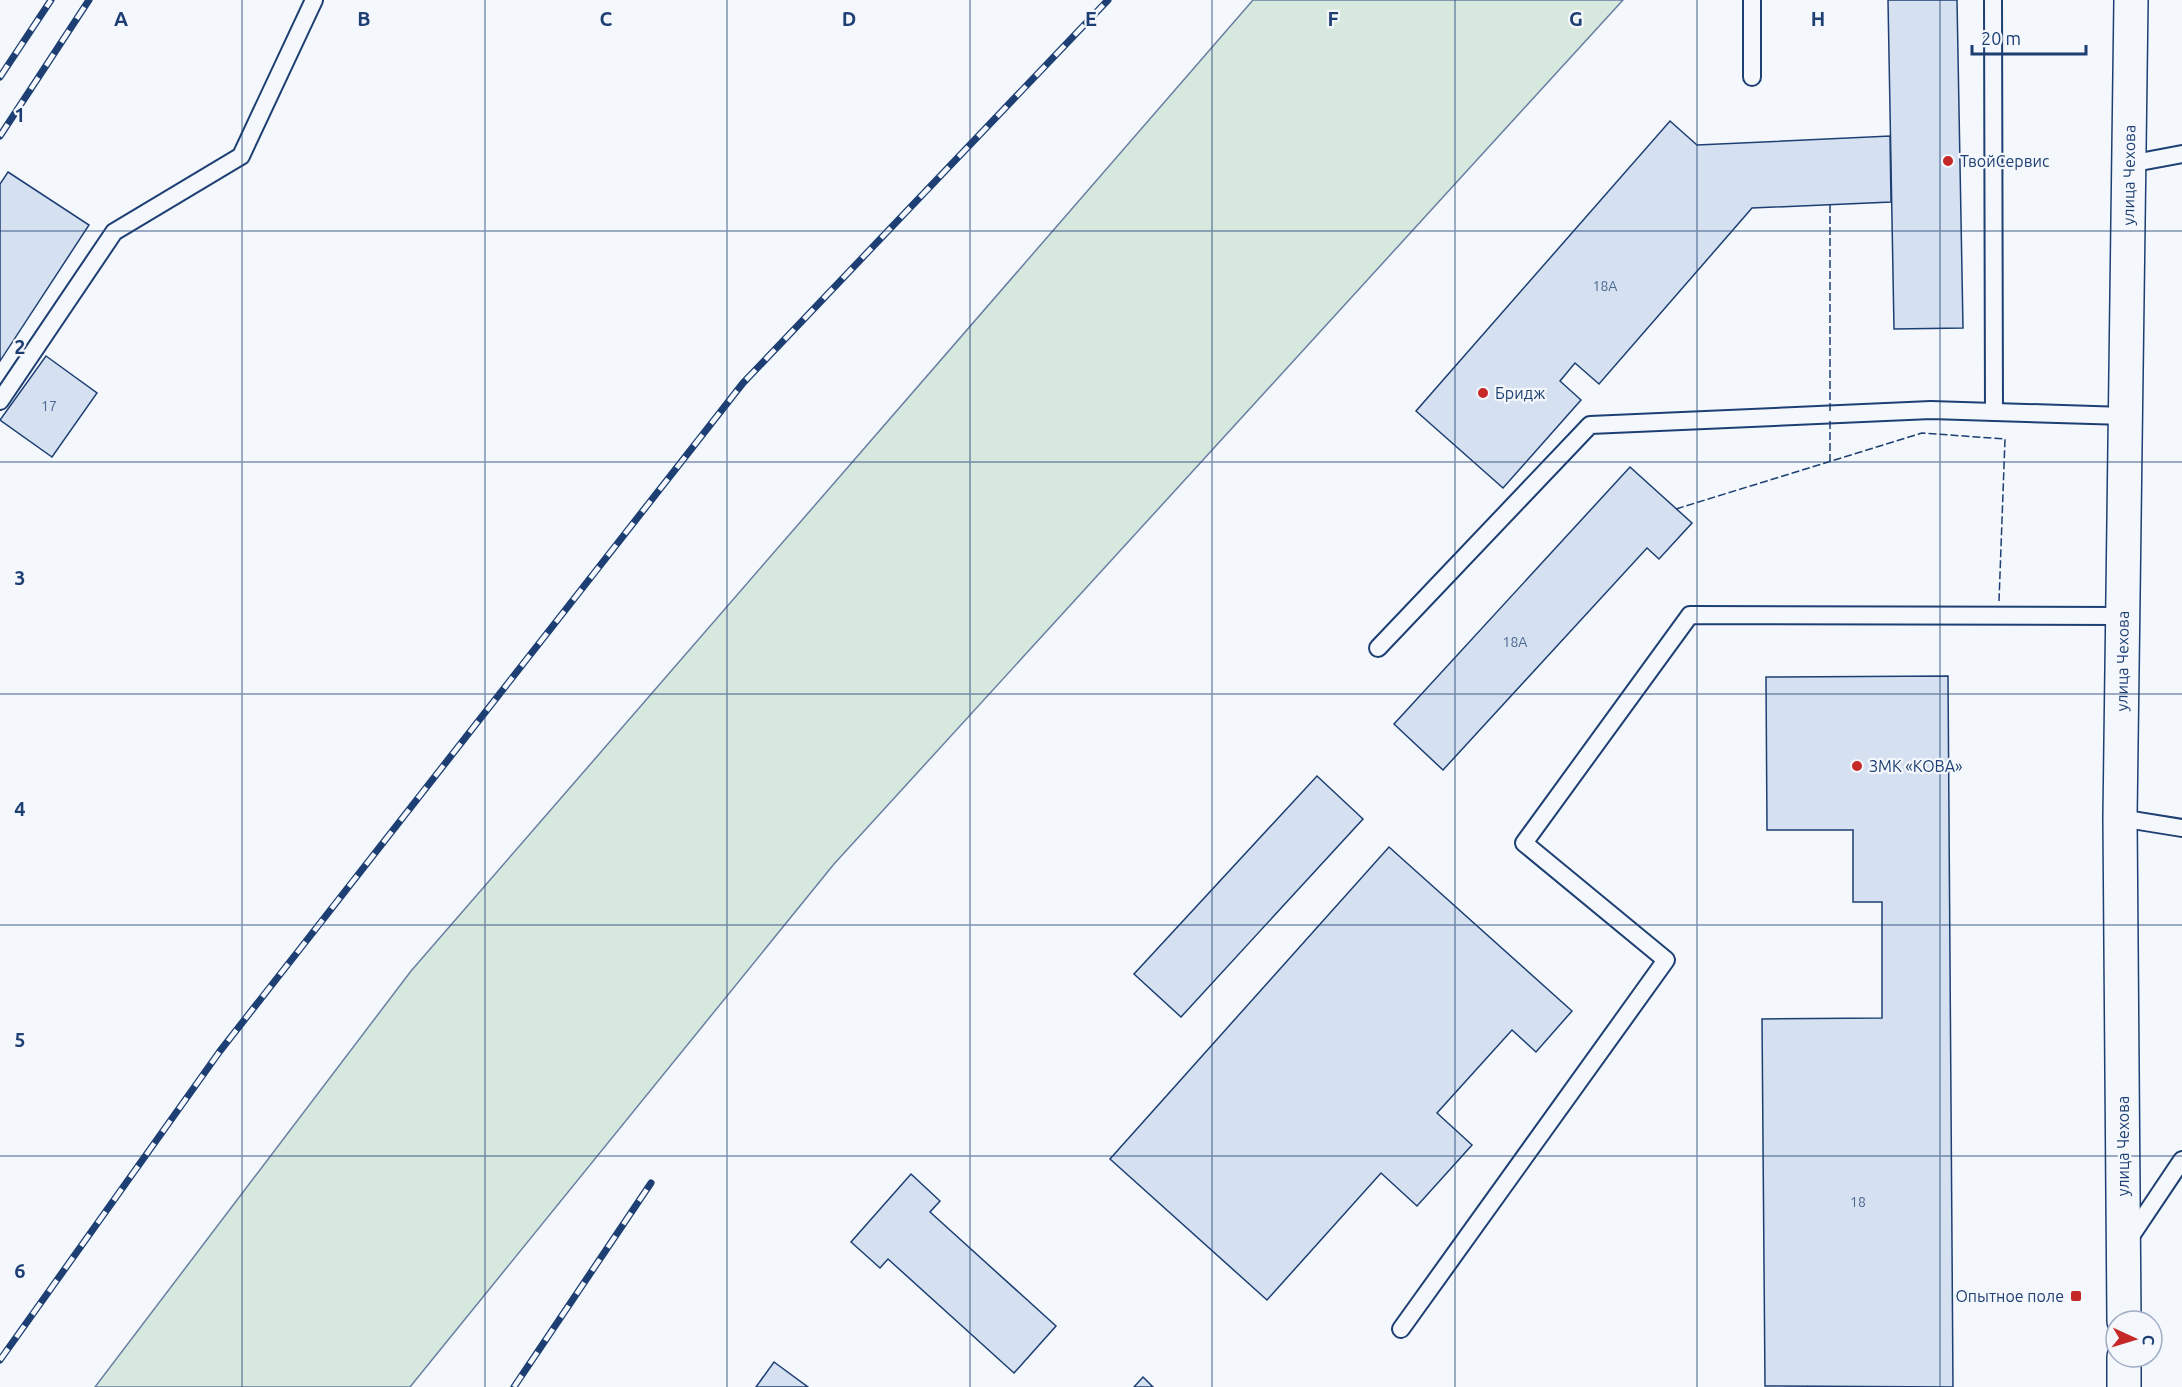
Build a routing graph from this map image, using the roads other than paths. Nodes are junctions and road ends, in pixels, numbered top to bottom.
1 (314, 0) edge
2 (1752, 0) edge
3 (1993, 0) edge
4 (2131, 0) edge
5 (1752, 77) dead end
6 (2182, 154) edge
7 (2129, 164) junction
8 (0, 401) edge
9 (1994, 412) junction
10 (2125, 416) junction
11 (2123, 616) junction
12 (1378, 648) dead end
13 (2120, 818) junction
14 (2182, 828) edge
15 (2182, 1160) edge
16 (2124, 1248) junction
17 (2124, 1309) edge
18 (1401, 1329) dead end
19 (2124, 1369) edge
20 (2124, 1387) edge

1 - 8 lane
2 - 5 lane
3 - 9 lane
4 - 7 main road, улица Чехова
6 - 7 lane
7 - 10 main road, улица Чехова
9 - 10 lane
9 - 12 lane
10 - 11 main road, улица Чехова
11 - 13 main road, улица Чехова
11 - 18 lane
13 - 14 lane
13 - 16 main road, улица Чехова
15 - 16 lane
16 - 17 main road, улица Чехова
19 - 20 main road

